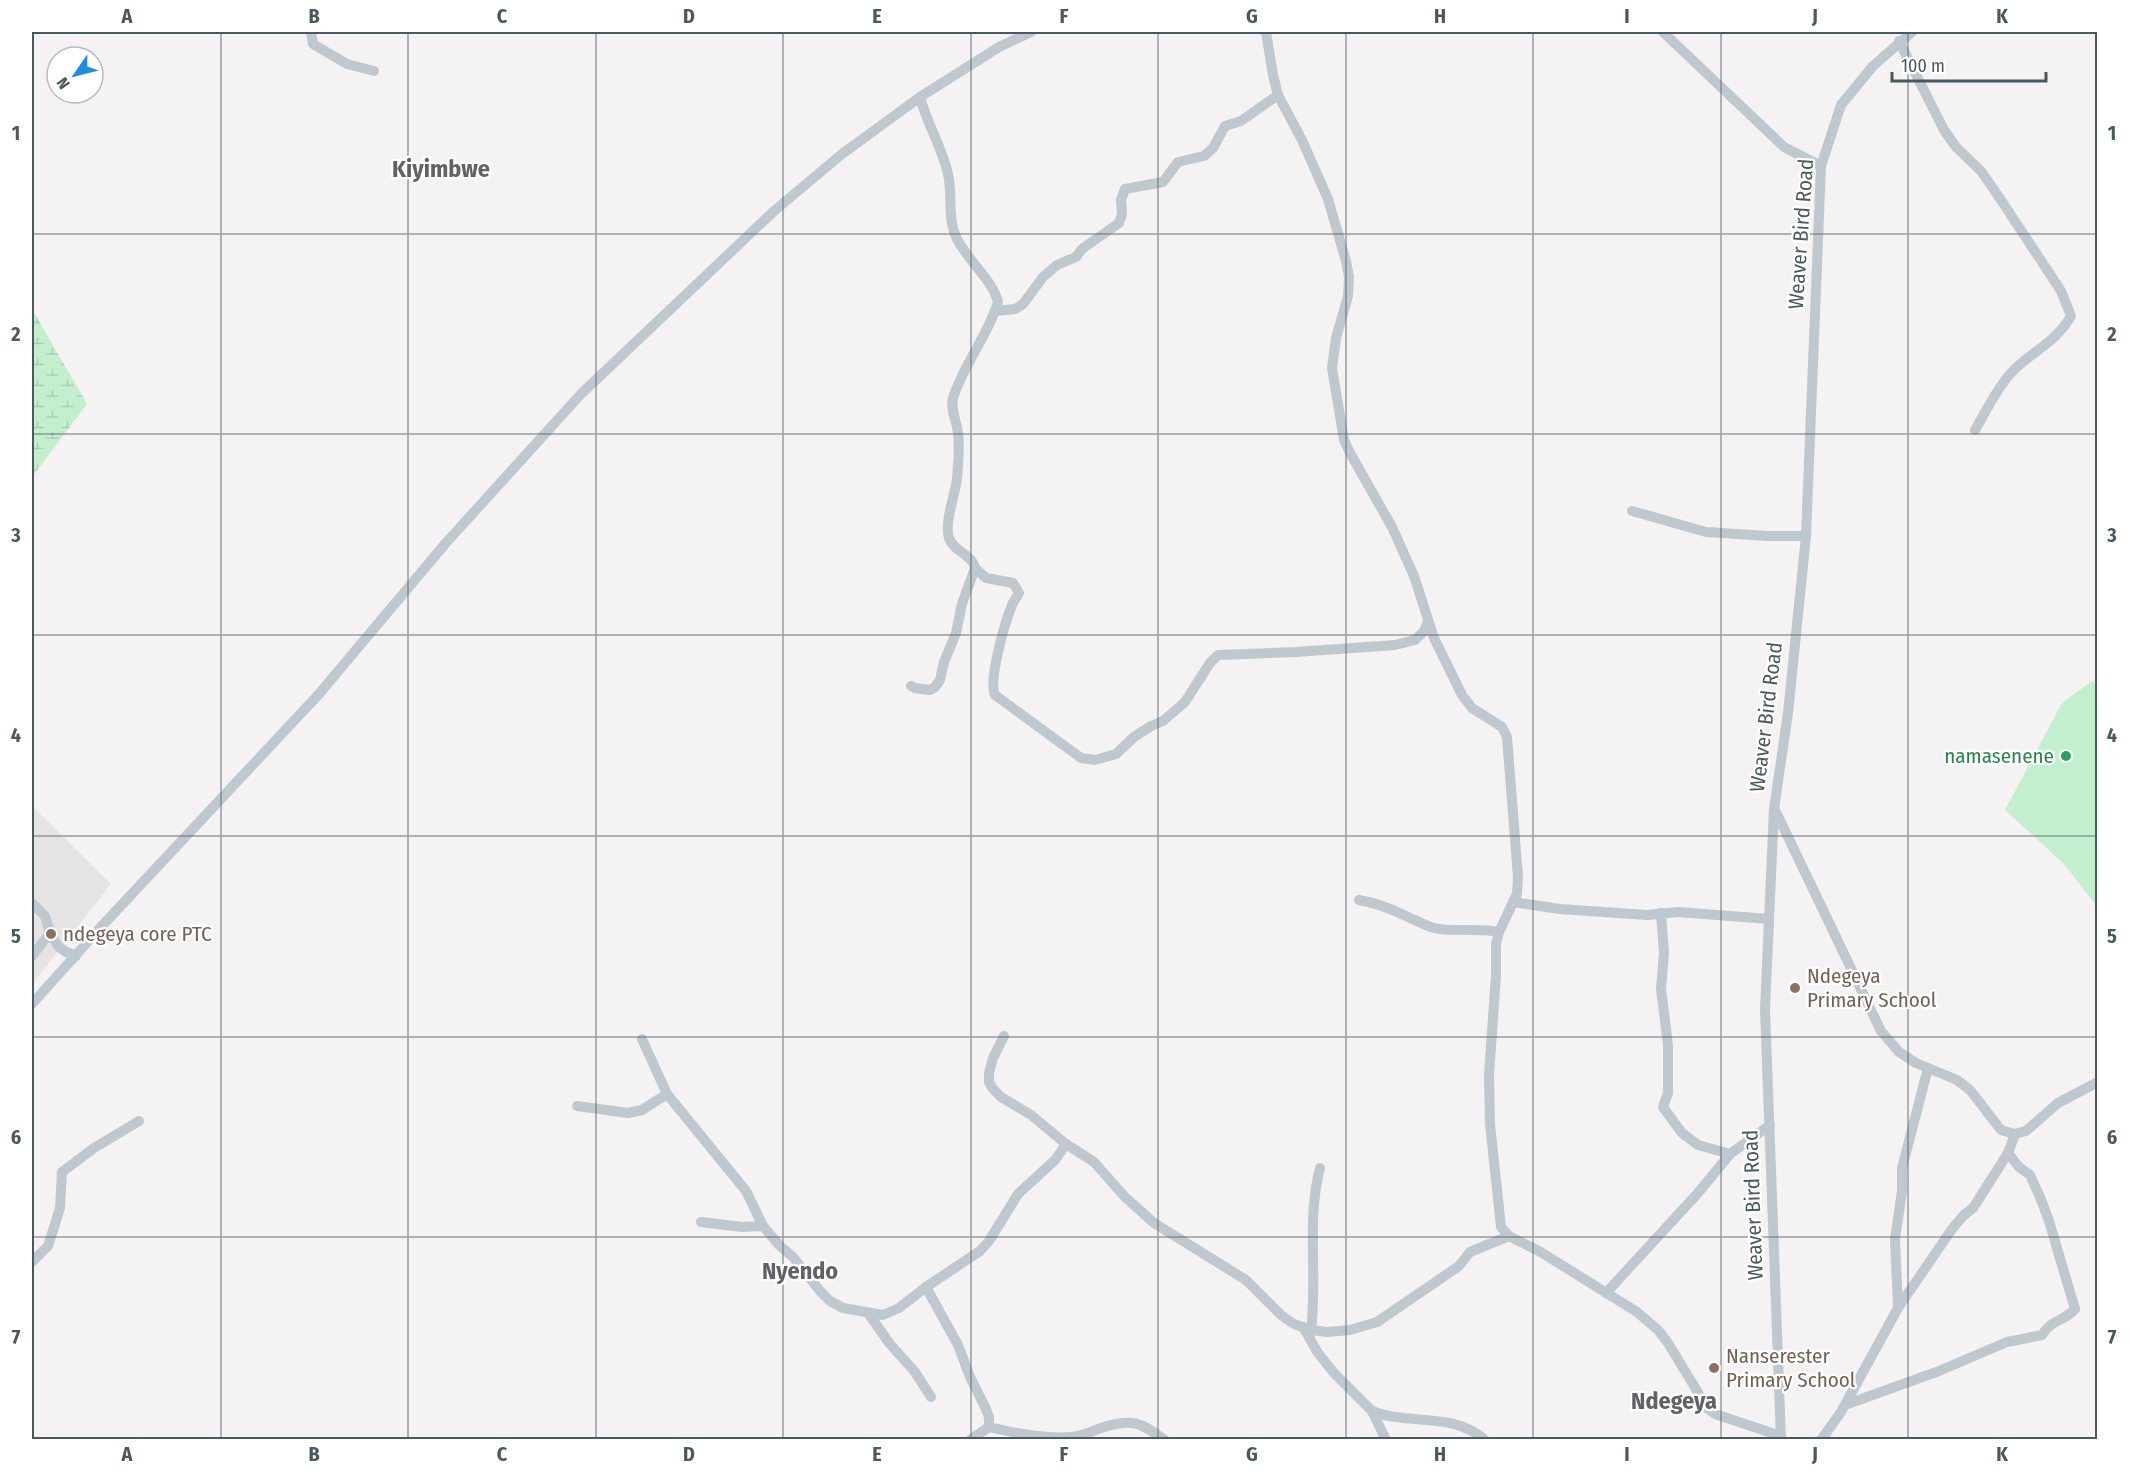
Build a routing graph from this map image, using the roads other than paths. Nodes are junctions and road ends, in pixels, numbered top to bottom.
1 (310, 32) edge
2 (1030, 32) edge
3 (1266, 32) edge
4 (1663, 32) edge
5 (1912, 32) edge
6 (1899, 41) junction
7 (374, 70) dead end
8 (1278, 95) junction
9 (920, 97) junction
10 (1821, 166) junction
11 (995, 311) junction
12 (1975, 430) dead end
13 (1632, 511) dead end
14 (1806, 536) junction
15 (975, 568) junction
16 (1428, 620) junction
17 (911, 686) dead end
18 (1774, 809) junction
19 (1359, 900) dead end
20 (1513, 902) junction
21 (32, 903) edge
22 (1661, 913) junction
23 (1769, 919) junction
24 (1499, 932) junction
25 (50, 933) junction
26 (32, 956) edge
27 (76, 957) junction
28 (32, 1004) edge
29 (1004, 1036) dead end
30 (642, 1039) dead end
31 (1928, 1068) junction
32 (2097, 1082) edge
33 (667, 1094) junction
34 (577, 1106) dead end
35 (139, 1121) dead end
36 (1770, 1125) junction
37 (2015, 1134) junction
38 (1066, 1144) junction
39 (2008, 1153) junction
40 (1730, 1154) junction
41 (1320, 1168) dead end
42 (701, 1222) dead end
43 (763, 1226) junction
44 (1509, 1236) junction
45 (32, 1262) edge
46 (926, 1287) junction
47 (1606, 1293) junction
48 (1898, 1308) junction
49 (868, 1313) junction
50 (1307, 1329) junction
51 (931, 1397) dead end
52 (1845, 1405) junction
53 (1372, 1411) junction
54 (989, 1427) junction
55 (1781, 1438) edge
56 (970, 1440) edge
57 (1166, 1440) edge
58 (1386, 1440) edge
59 (1485, 1440) edge
60 (1821, 1440) edge

1 - 7 street
2 - 9 street
3 - 8 street
4 - 10 street
5 - 6 street, Weaver Bird Road
6 - 10 street, Weaver Bird Road
6 - 12 street
8 - 11 street
8 - 16 street
9 - 11 street
9 - 27 street
10 - 14 street, Weaver Bird Road
11 - 15 street
13 - 14 street
14 - 18 street, Weaver Bird Road
15 - 16 street
15 - 17 street
16 - 20 street
18 - 23 street, Weaver Bird Road
18 - 31 street
19 - 24 street
20 - 22 street
20 - 24 street
21 - 25 street
22 - 23 street
22 - 40 street
23 - 36 street, Weaver Bird Road
24 - 44 street
25 - 26 street
25 - 27 street
27 - 28 street
29 - 38 street
30 - 33 street
31 - 37 street
31 - 48 street
32 - 37 street
33 - 34 street
33 - 43 street
35 - 45 street
36 - 40 street
36 - 55 street, Weaver Bird Road
37 - 39 street
38 - 46 street
38 - 50 street
39 - 48 street
39 - 52 street
40 - 47 street
41 - 50 street
42 - 43 street
43 - 49 street
44 - 47 street
44 - 50 street
46 - 49 street
46 - 54 street
47 - 55 street
48 - 52 street
49 - 51 street
50 - 53 street
52 - 60 street
53 - 58 street
53 - 59 street
54 - 56 street
54 - 57 street

